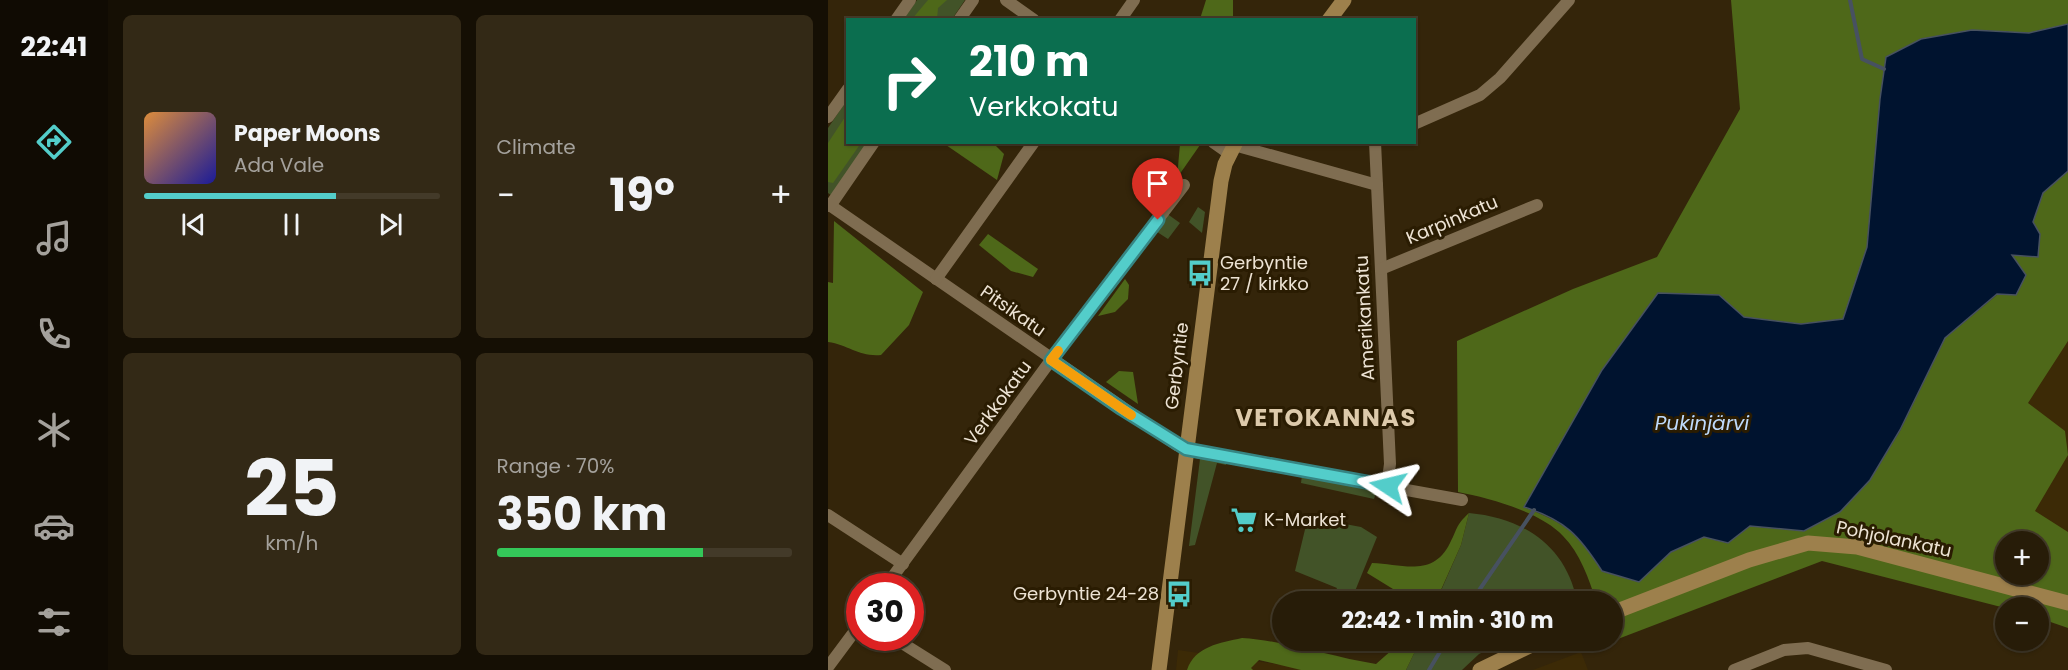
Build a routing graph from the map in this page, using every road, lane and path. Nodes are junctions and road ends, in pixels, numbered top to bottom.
1 (910, 0) edge
2 (973, 0) edge
3 (1006, 0) edge
4 (1134, 0) edge
5 (1344, 0) edge
6 (1569, 0) edge
7 (897, 18) edge
8 (960, 18) edge
9 (1031, 18) edge
10 (1121, 18) edge
11 (1330, 18) edge
12 (846, 92) edge
13 (828, 117) edge
14 (1416, 123) edge
15 (873, 144) edge
16 (1033, 144) edge
17 (1375, 144) edge
18 (1234, 147) edge
19 (1184, 185) dead end
20 (1377, 185) junction
21 (829, 205) edge
22 (1537, 205) dead end
23 (1381, 269) junction
24 (936, 279) junction
25 (1051, 360) junction
26 (1186, 449) junction
27 (1388, 486) junction
28 (1462, 500) dead end
29 (828, 515) edge
30 (903, 564) junction
31 (896, 573) edge
32 (2068, 603) edge
33 (1623, 609) edge
34 (846, 643) edge
35 (915, 651) edge
36 (1519, 651) edge
37 (828, 667) edge
38 (945, 670) edge
39 (1159, 670) edge
40 (1480, 670) edge
41 (1734, 670) edge
42 (1886, 670) edge

1 - 7 street
2 - 8 street
3 - 9 street
4 - 10 street
5 - 11 main road
6 - 14 street
12 - 13 street
15 - 21 street
16 - 24 street
17 - 20 street, Amerikankatu
18 - 20 street
18 - 26 main road, Gerbyntie
19 - 25 street, Verkkokatu
20 - 23 street, Amerikankatu
21 - 24 street, Pitsikatu
22 - 23 street, Karpinkatu
23 - 27 street, Amerikankatu
24 - 25 street, Pitsikatu
25 - 26 street, Pitsikatu
25 - 30 street, Verkkokatu
26 - 27 street, Pitsikatu
26 - 39 main road, Gerbyntie
27 - 28 street, Pitsikatu
29 - 30 street
30 - 31 street, Verkkokatu
32 - 33 main road, Pohjolankatu
34 - 37 street
35 - 38 street
36 - 40 main road
41 - 42 street

